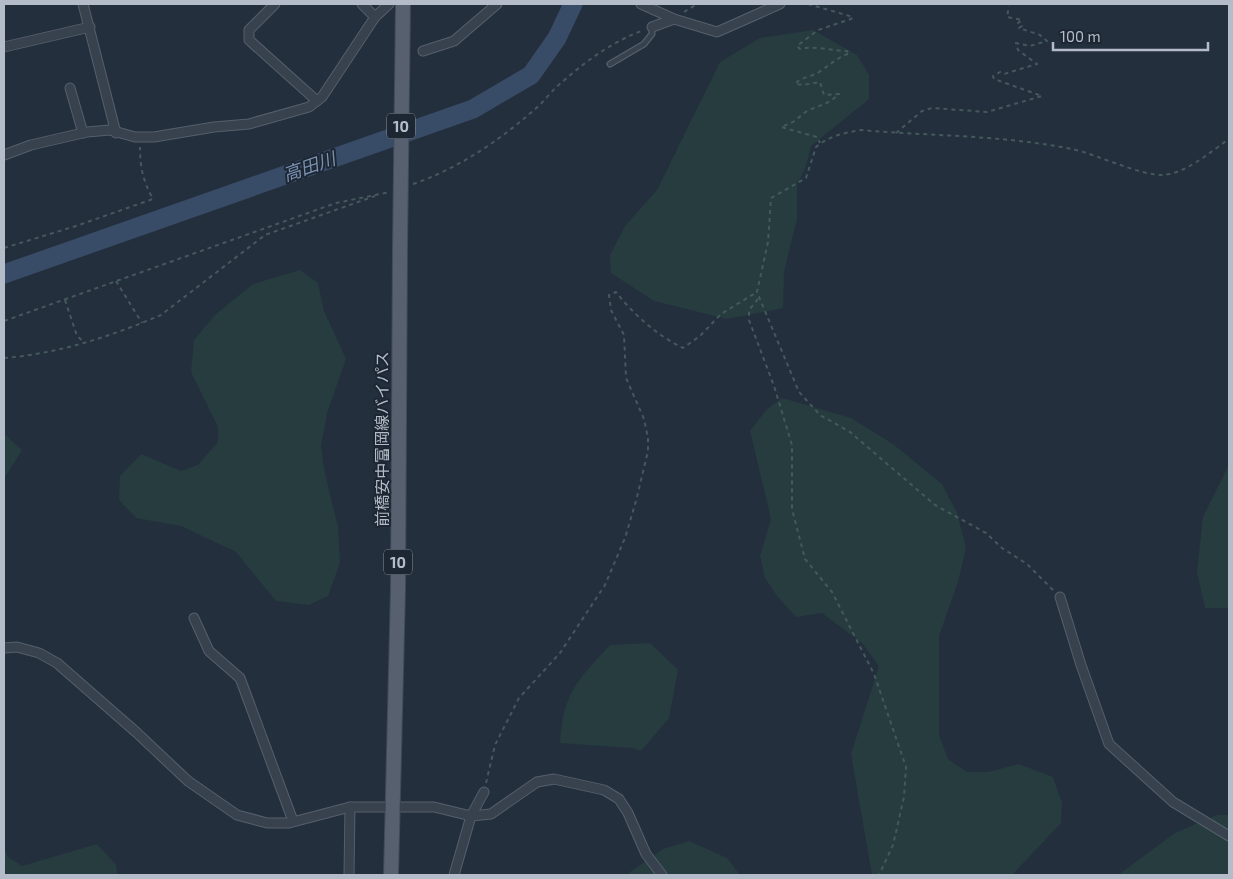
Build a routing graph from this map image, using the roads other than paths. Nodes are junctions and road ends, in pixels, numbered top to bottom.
1 (83, 4) edge
2 (275, 4) edge
3 (362, 4) edge
4 (389, 4) edge
5 (403, 4) edge
6 (497, 4) edge
7 (641, 4) edge
8 (780, 4) edge
9 (375, 17) junction
10 (674, 19) junction
11 (652, 26) joint
12 (90, 27) junction
13 (4, 47) edge
14 (423, 51) dead end
15 (610, 64) dead end
16 (70, 88) dead end
17 (317, 101) junction
18 (83, 133) junction
19 (116, 133) junction
20 (4, 155) edge
21 (1060, 597) road end
22 (194, 618) dead end
23 (4, 648) edge
24 (484, 792) road end
25 (350, 807) junction
26 (392, 807) junction
27 (471, 816) junction
28 (293, 821) junction
29 (1229, 836) edge
30 (349, 875) edge
31 (391, 875) edge
32 (454, 875) edge
33 (662, 875) edge

1 - 12 street
2 - 17 street
3 - 9 street
4 - 9 street
5 - 26 main road, 前橋安中富岡線バイパス / 10, bridge
6 - 14 street
7 - 10 street
8 - 10 street
9 - 17 street
10 - 11 street
11 - 15 lane
12 - 13 street
12 - 19 street
16 - 18 street
17 - 19 street
18 - 19 street
18 - 20 street
21 - 29 street
22 - 28 street
23 - 28 street
24 - 27 street
25 - 26 street
25 - 28 street
25 - 30 street
26 - 27 street
26 - 31 main road, 前橋安中富岡線バイパス / 10
27 - 32 street
27 - 33 street

